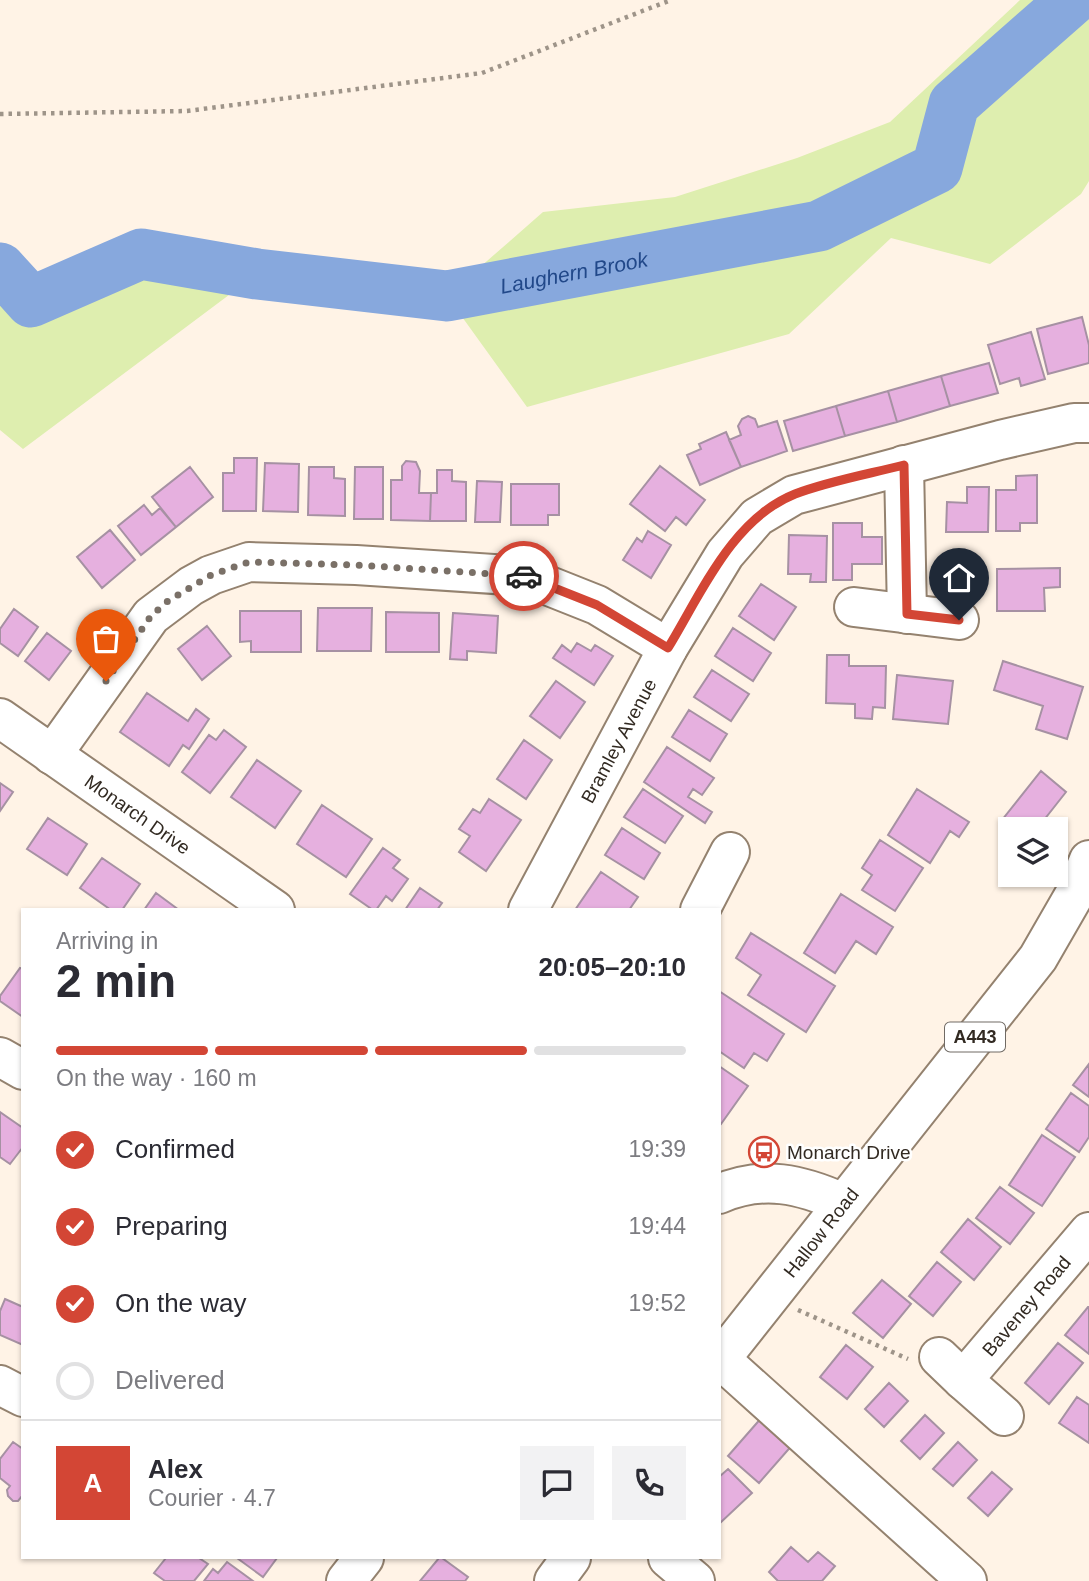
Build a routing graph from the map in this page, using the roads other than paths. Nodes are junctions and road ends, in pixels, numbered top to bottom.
1 (1089, 424) edge
2 (904, 465) junction
3 (854, 607) dead end
4 (907, 614) junction
5 (959, 620) dead end
6 (668, 648) junction
7 (0, 718) edge
8 (52, 755) junction
9 (730, 852) dead end
10 (1089, 860) edge
11 (272, 908) edge
12 (529, 908) edge
13 (701, 908) edge
14 (0, 1057) edge
15 (21, 1069) edge
16 (721, 1193) edge
17 (843, 1203) junction
18 (1089, 1231) edge
19 (721, 1358) edge
20 (721, 1360) edge
21 (0, 1385) edge
22 (21, 1396) edge
23 (1004, 1416) dead end
24 (363, 1559) edge
25 (570, 1559) edge
26 (669, 1559) edge
27 (346, 1581) edge
28 (554, 1581) edge
29 (695, 1581) edge
30 (967, 1581) edge

1 - 2 street, Bramley Avenue
2 - 4 street
2 - 6 street, Bramley Avenue
3 - 4 street
4 - 5 street
6 - 8 street
6 - 12 street, Bramley Avenue
7 - 8 street, Monarch Drive
8 - 11 street, Monarch Drive
9 - 13 street
10 - 17 street, Hallow Road / A443
14 - 15 street
16 - 17 street
17 - 19 street, Hallow Road / A443
18 - 23 street, Baveney Road
20 - 30 street
21 - 22 street
24 - 27 street
25 - 28 street
26 - 29 street

